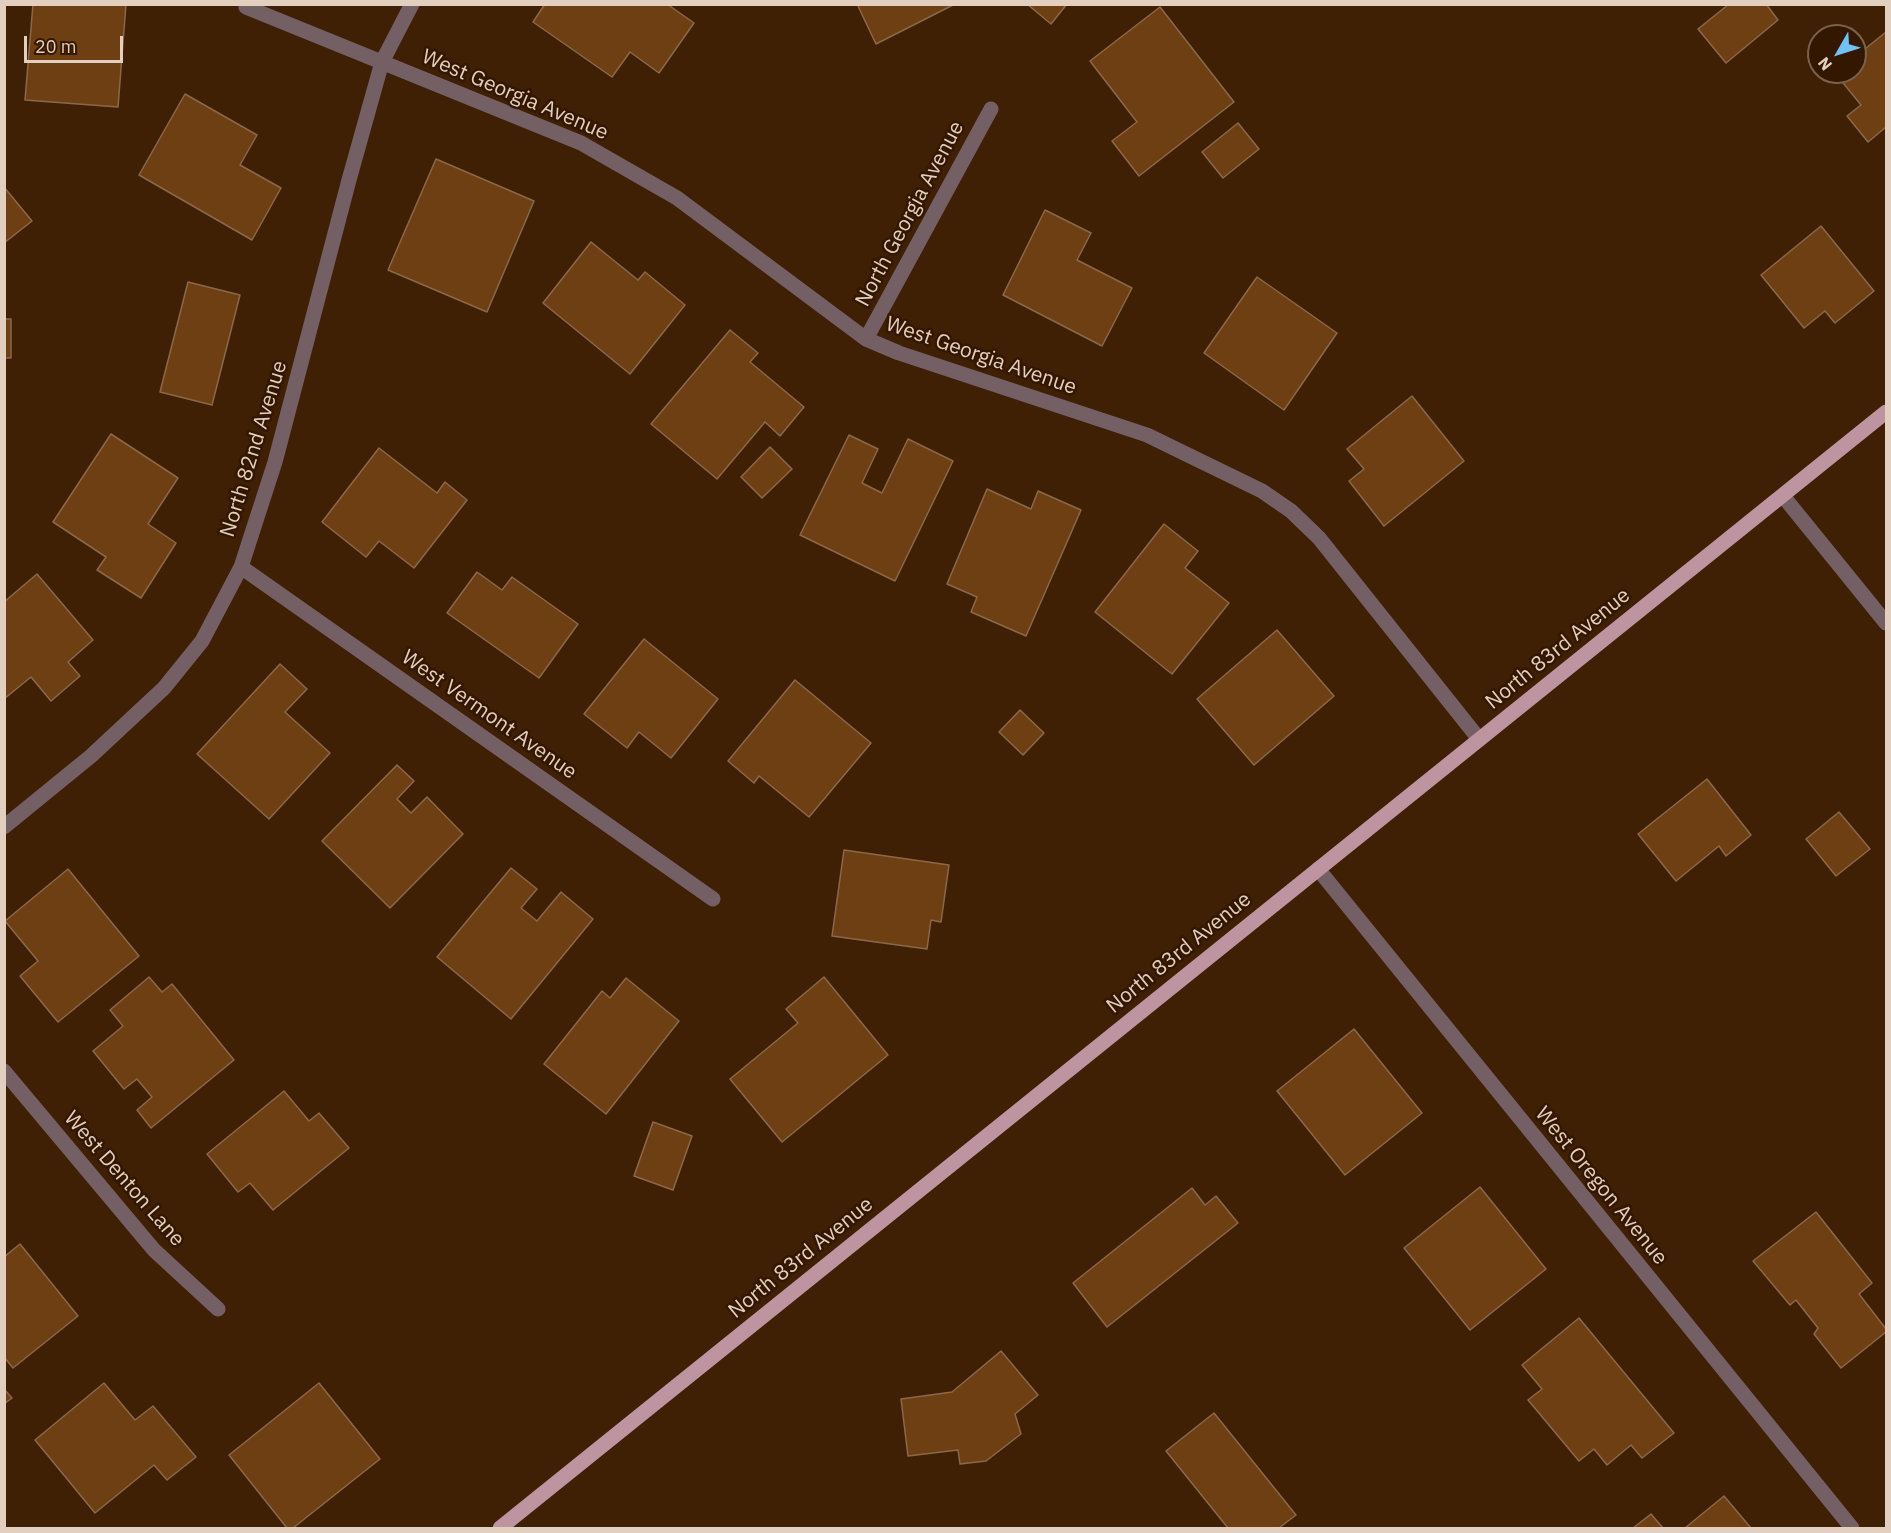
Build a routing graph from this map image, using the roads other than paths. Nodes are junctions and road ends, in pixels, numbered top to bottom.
1 (412, 4) edge
2 (246, 7) dead end
3 (382, 62) junction
4 (991, 108) dead end
5 (866, 339) junction
6 (1887, 412) edge
7 (1783, 496) junction
8 (241, 567) junction
9 (1887, 623) edge
10 (1479, 739) junction
11 (4, 827) edge
12 (1318, 869) junction
13 (713, 899) dead end
14 (4, 1071) edge
15 (218, 1310) dead end
16 (500, 1528) edge
17 (1852, 1528) edge

1 - 3 street, North 82nd Avenue
2 - 3 street, West Georgia Avenue
3 - 5 street, West Georgia Avenue
3 - 8 street, North 82nd Avenue
4 - 5 street, North Georgia Avenue
5 - 10 street, West Georgia Avenue
6 - 7 main road, North 83rd Avenue
7 - 9 street
7 - 10 main road, North 83rd Avenue
8 - 11 street, North 82nd Avenue
8 - 13 street, West Vermont Avenue
10 - 12 main road, North 83rd Avenue
12 - 16 main road, North 83rd Avenue
12 - 17 street, West Oregon Avenue
14 - 15 street, West Denton Lane

